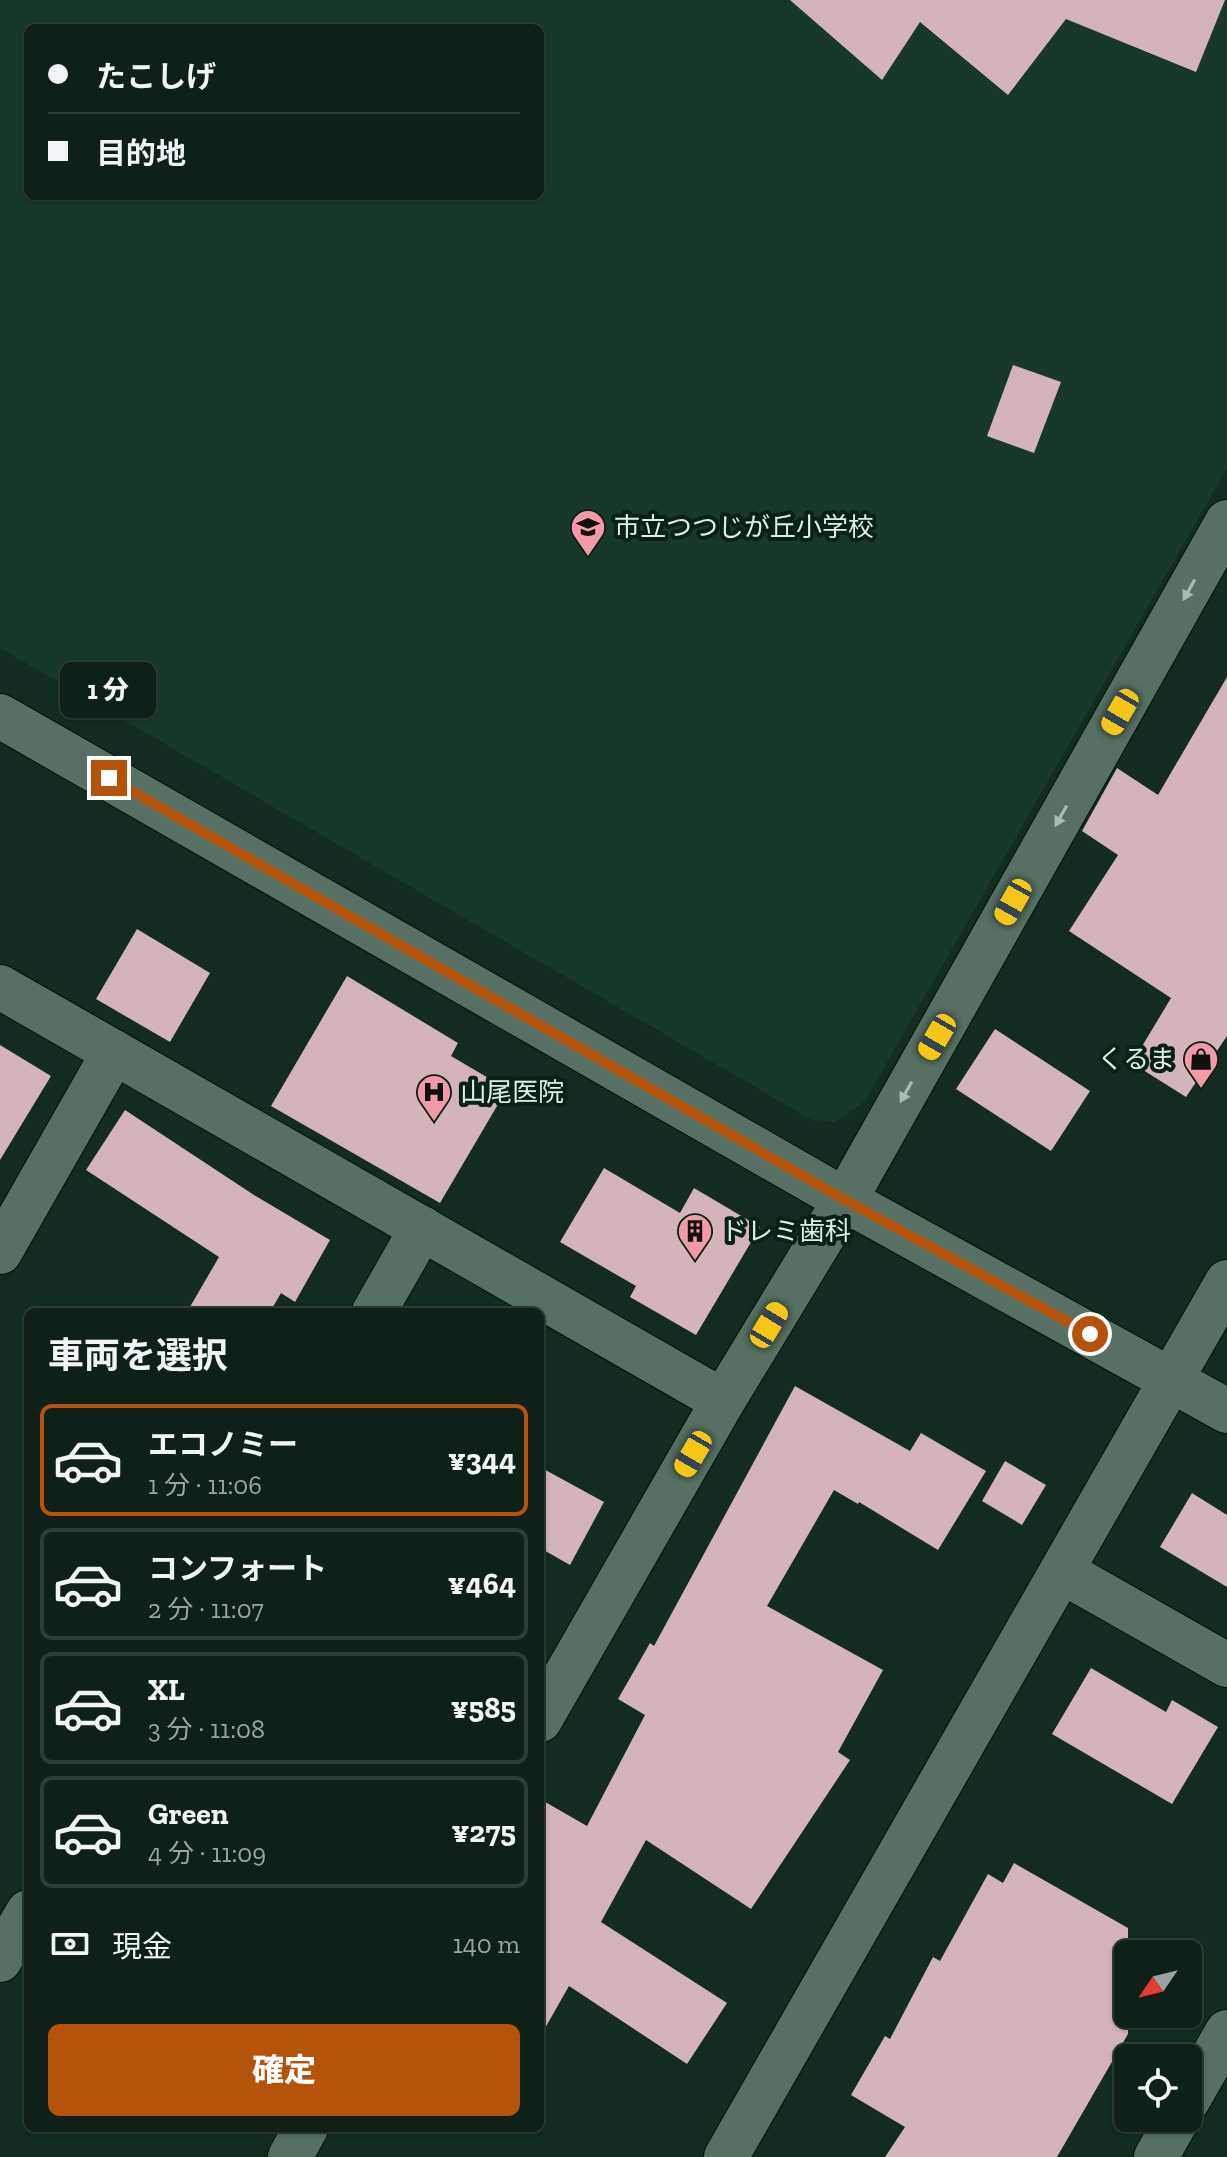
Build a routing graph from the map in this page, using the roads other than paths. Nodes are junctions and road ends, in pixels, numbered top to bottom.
1 (1227, 522) edge
2 (0, 716) edge
3 (0, 987) edge
4 (114, 1052) junction
5 (845, 1200) junction
6 (422, 1228) junction
7 (0, 1252) edge
8 (1227, 1282) edge
9 (376, 1308) edge
10 (1171, 1378) junction
11 (723, 1401) junction
12 (1227, 1411) edge
13 (1063, 1572) junction
14 (1227, 1665) edge
15 (544, 1713) edge
16 (24, 1919) edge
17 (0, 1960) edge
18 (304, 2132) edge
19 (1170, 2132) edge
20 (290, 2157) edge
21 (726, 2157) edge
22 (1156, 2157) edge

1 -> 5 street
2 - 5 street
3 - 4 street
4 - 6 street
4 - 7 street
5 - 10 street
5 - 11 street
6 - 9 street
6 - 11 street
8 - 10 street
10 - 12 street
10 - 13 street
11 - 15 street
13 - 14 street
13 - 21 street
16 - 17 street
18 - 20 street
19 - 22 street

